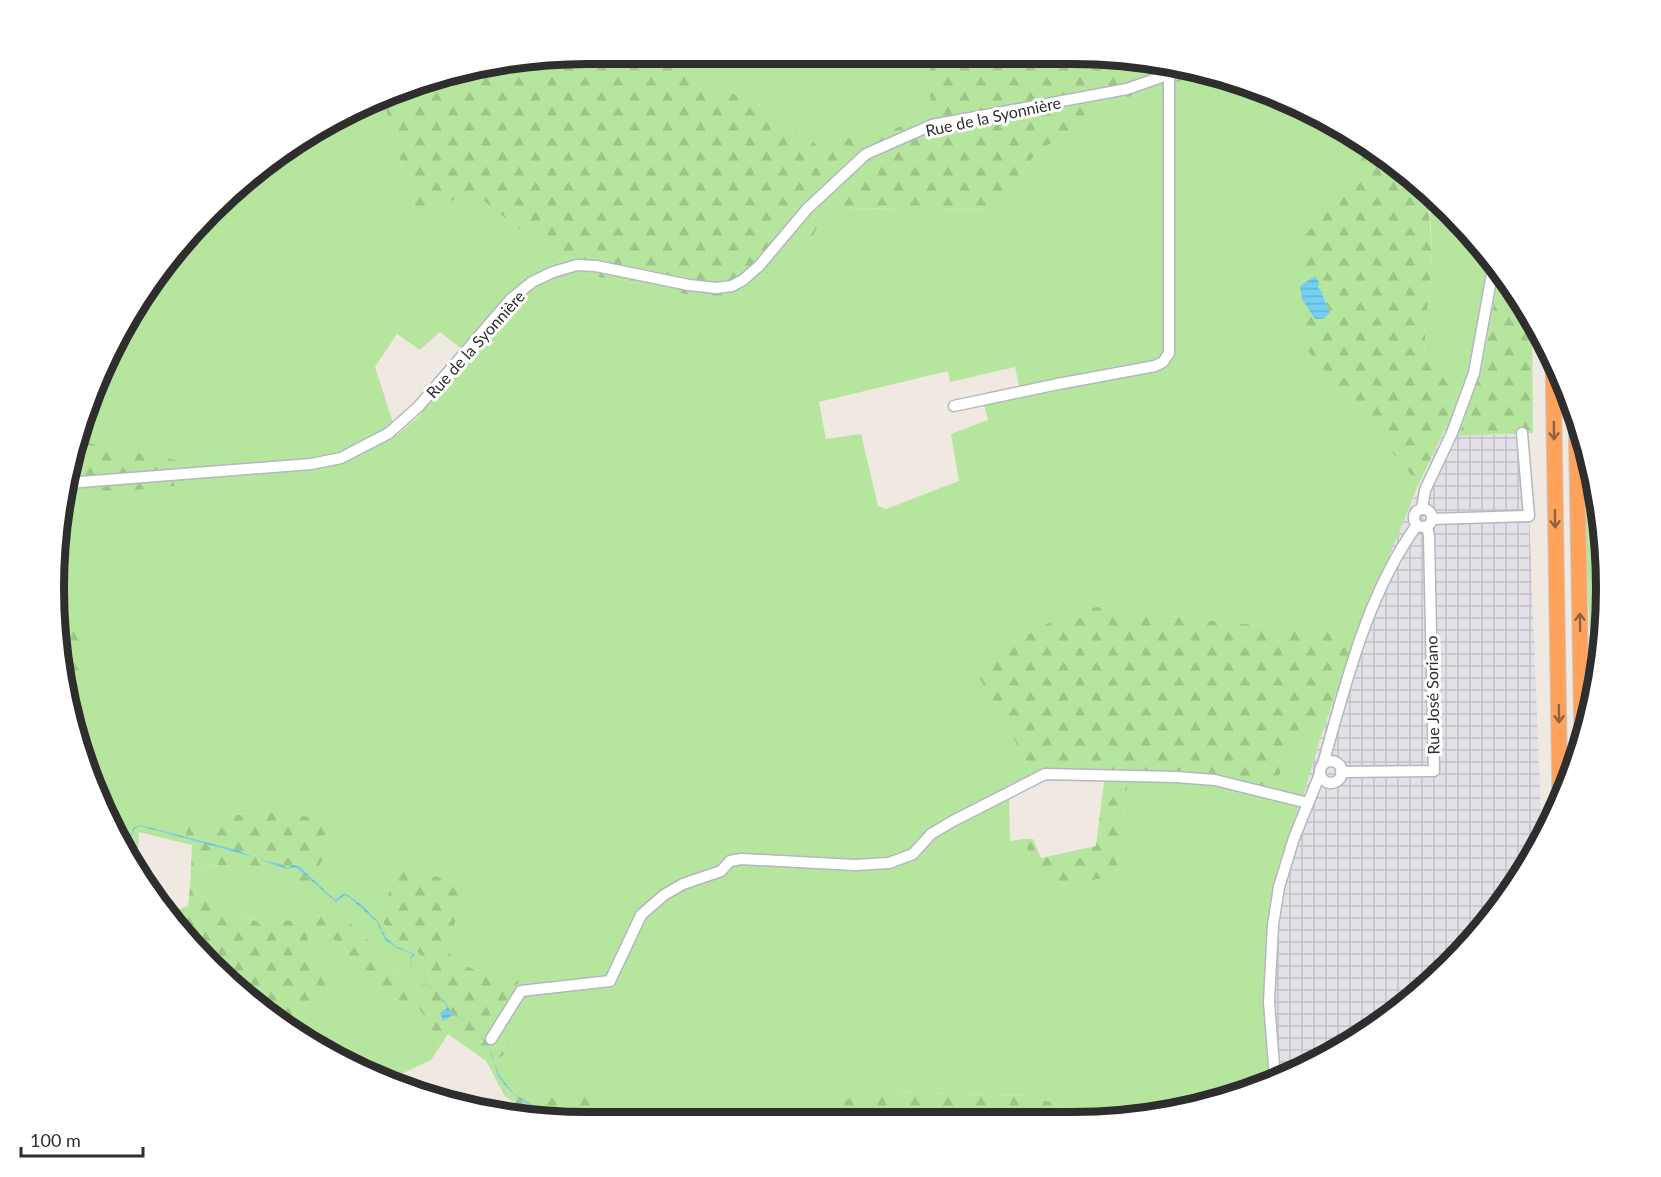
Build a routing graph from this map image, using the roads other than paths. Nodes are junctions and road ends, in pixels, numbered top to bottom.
1 (1169, 75) joint
2 (1492, 275) edge
3 (1552, 378) edge
4 (954, 406) dead end
5 (1522, 434) dead end
6 (1577, 445) edge
7 (76, 482) edge
8 (1422, 509) junction
9 (1425, 524) junction
10 (1581, 713) edge
11 (1334, 725) junction
12 (1339, 767) junction
13 (1322, 769) junction
14 (1560, 782) edge
15 (1331, 783) junction
16 (1308, 803) junction
17 (491, 1039) dead end
18 (1275, 1072) edge

1 - 4 street
1 - 7 street, Rue de la Syonnière
2 - 8 street
3 -> 14 highway
5 - 9 street
10 -> 6 highway
8 - 9 street
8 - 9 street
9 - 11 street
9 - 12 street, Rue José Soriano
11 - 12 street
11 - 13 street
12 - 13 street
12 - 15 street
13 - 15 street
13 - 16 street
15 - 16 street
16 - 17 street
16 - 18 street

